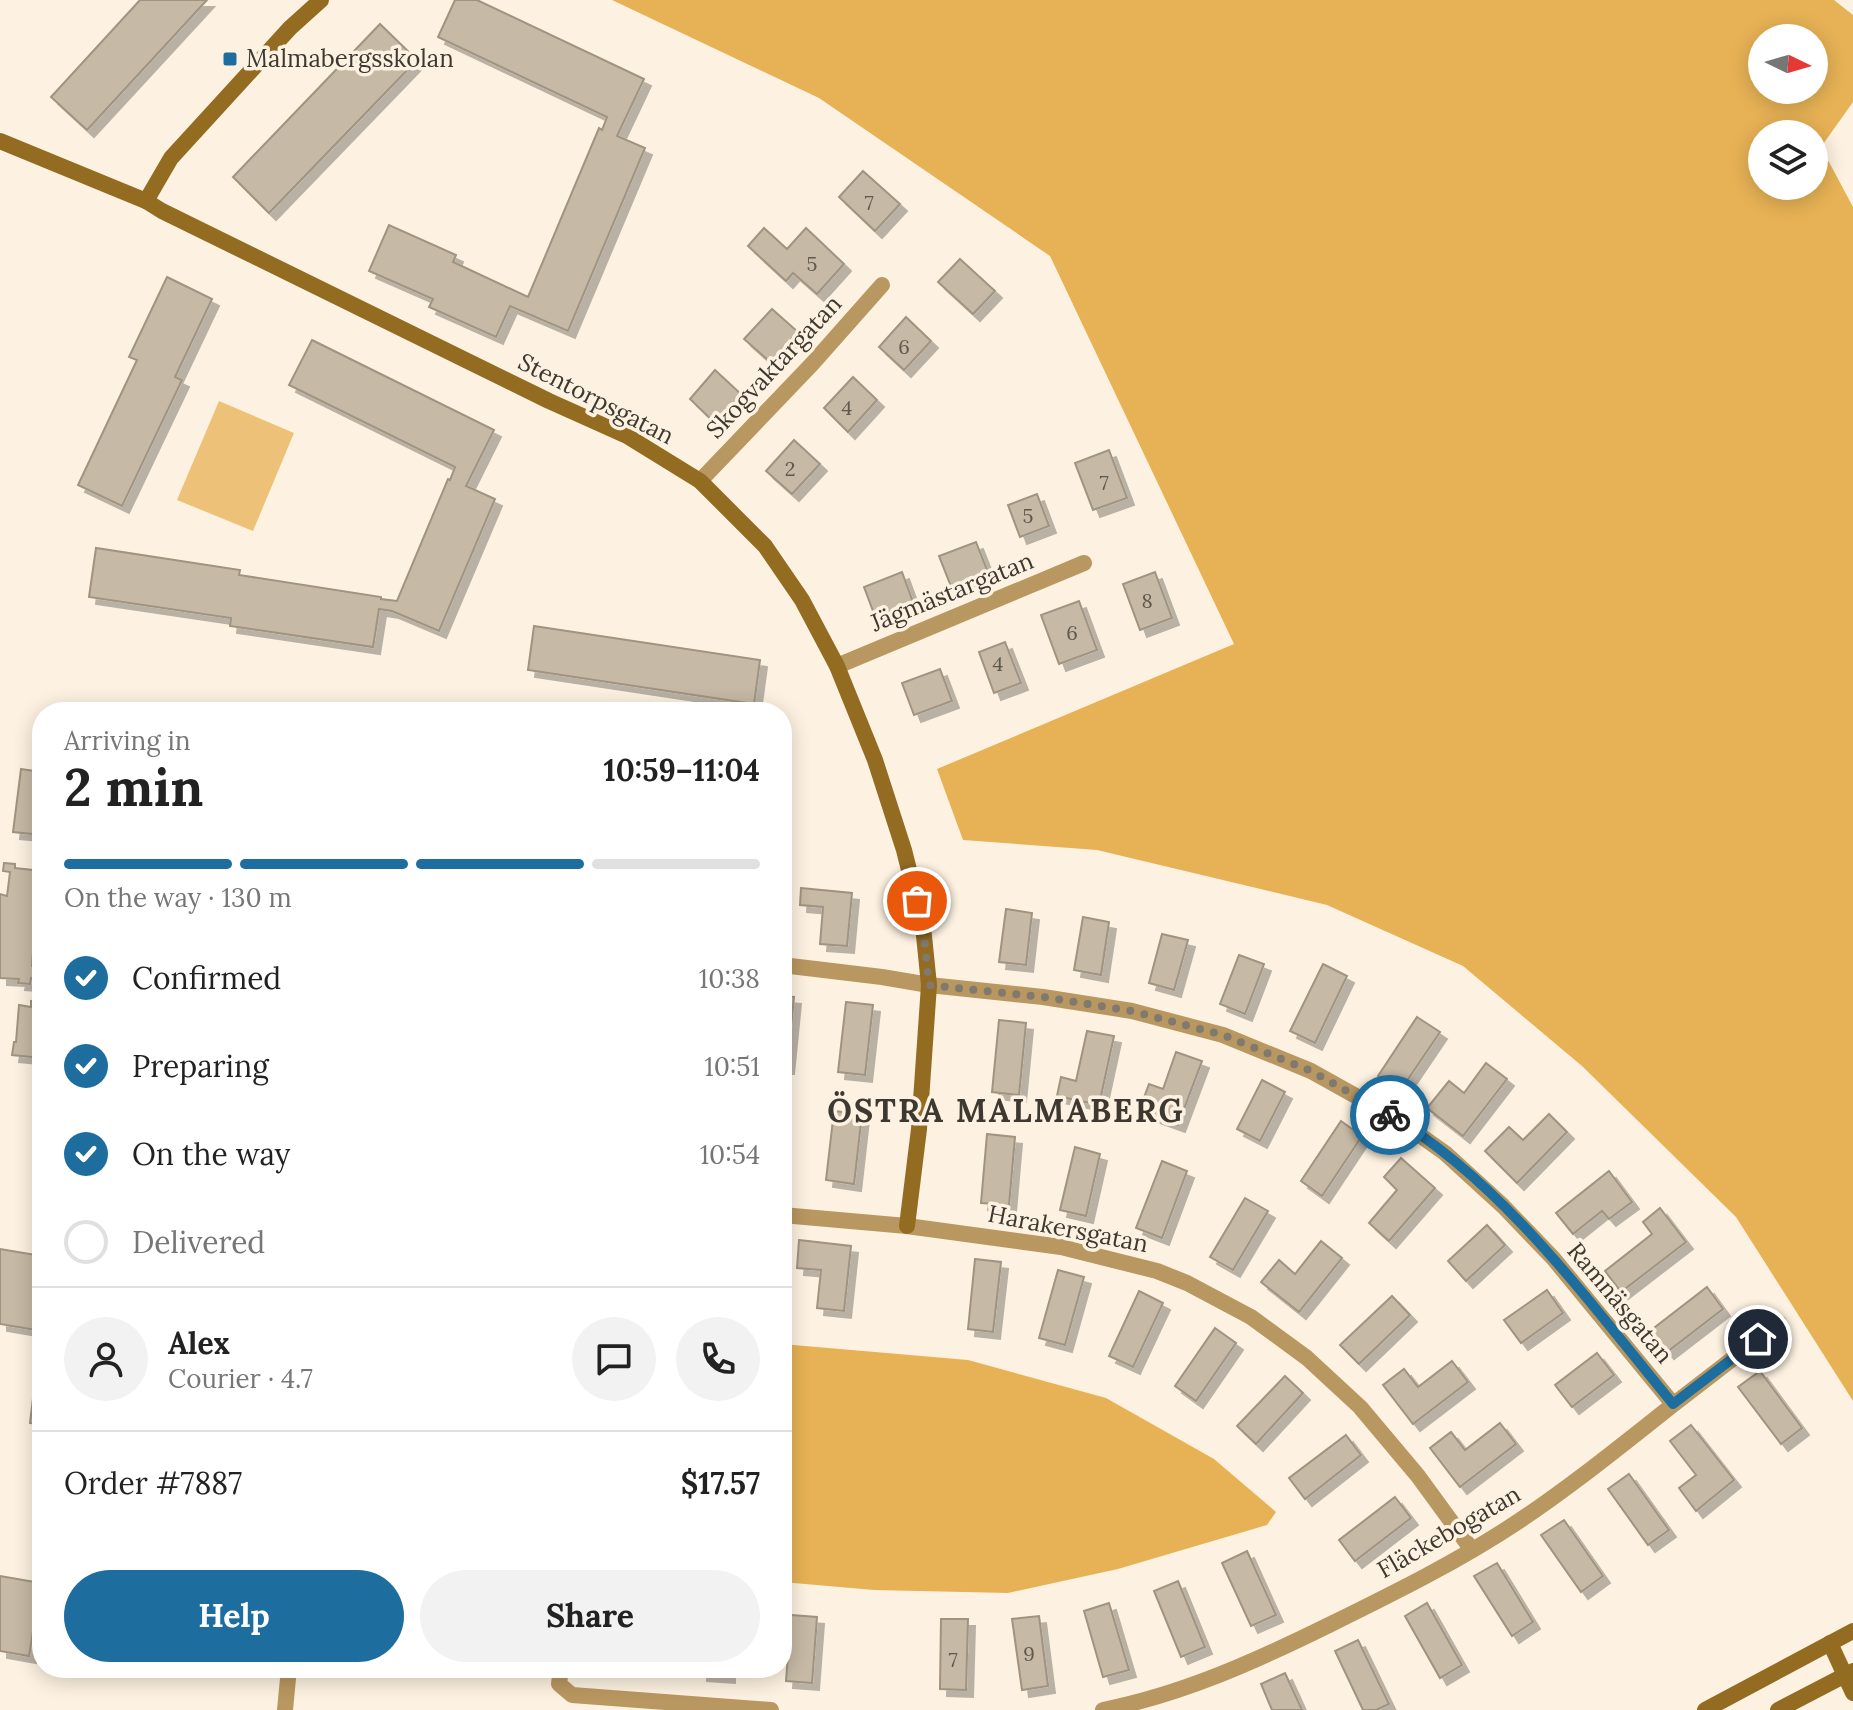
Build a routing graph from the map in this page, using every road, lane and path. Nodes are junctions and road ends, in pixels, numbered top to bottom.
1 (321, 0) edge
2 (0, 141) edge
3 (146, 201) junction
4 (882, 285) dead end
5 (700, 481) junction
6 (1084, 563) dead end
7 (837, 666) junction
8 (792, 966) edge
9 (929, 985) junction
10 (792, 1216) edge
11 (907, 1226) junction
12 (1779, 1323) dead end
13 (1673, 1404) junction
14 (1472, 1550) junction
15 (1853, 1631) edge
16 (1830, 1643) junction
17 (1849, 1673) edge
18 (288, 1678) edge
19 (561, 1678) edge
20 (1853, 1693) edge
21 (285, 1710) edge
22 (771, 1710) edge
23 (1103, 1710) edge
24 (1705, 1710) edge
25 (1778, 1710) edge

1 - 3 street
2 - 3 street, Stentorpsgatan
3 - 5 street, Stentorpsgatan
4 - 5 street, Skogvaktargatan
5 - 7 street, Stentorpsgatan
6 - 7 street, Jägmästargatan
7 - 9 street, Stentorpsgatan
8 - 9 street, Ramnäsgatan
9 - 11 street, Stentorpsgatan
9 - 13 street, Ramnäsgatan
10 - 11 street, Harakersgatan
11 - 14 street, Harakersgatan
12 - 13 street, Fläckebogatan
13 - 14 street, Fläckebogatan
14 - 23 street, Fläckebogatan
15 - 16 street
16 - 17 street
16 - 24 street
17 - 20 street
17 - 25 street
18 - 21 street
19 - 22 street

